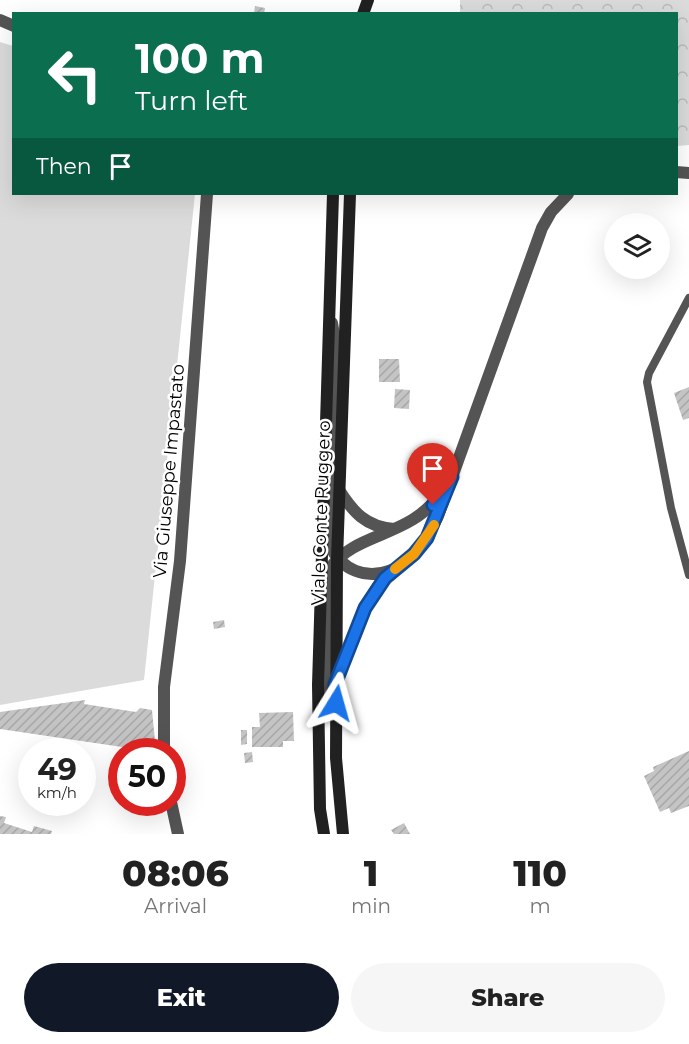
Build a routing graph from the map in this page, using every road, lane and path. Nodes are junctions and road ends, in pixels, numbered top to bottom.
1 (207, 195) edge
2 (333, 195) edge
3 (350, 195) edge
4 (567, 195) edge
5 (328, 294) junction
6 (688, 302) edge
7 (452, 477) junction
8 (339, 490) junction
9 (395, 530) junction
10 (337, 559) junction
11 (396, 569) junction
12 (689, 575) edge
13 (335, 684) junction
14 (318, 726) junction
15 (164, 738) edge
16 (174, 816) edge
17 (178, 834) edge
18 (324, 834) edge
19 (344, 834) edge

1 - 15 street, Via Giuseppe Impastato
2 - 5 main road, Viale Conte Ruggero
3 - 8 main road, Viale Conte Ruggero
4 - 7 street
5 - 10 street
5 - 14 main road, Viale Conte Ruggero
6 - 12 lane
7 - 9 street
7 - 11 street
8 - 9 street
8 - 10 main road, Viale Conte Ruggero
9 - 10 street
10 - 11 street
10 - 13 main road, Viale Conte Ruggero
10 - 14 street
11 - 13 street
13 - 19 main road, Viale Conte Ruggero
14 - 18 main road, Viale Conte Ruggero
16 - 17 street

